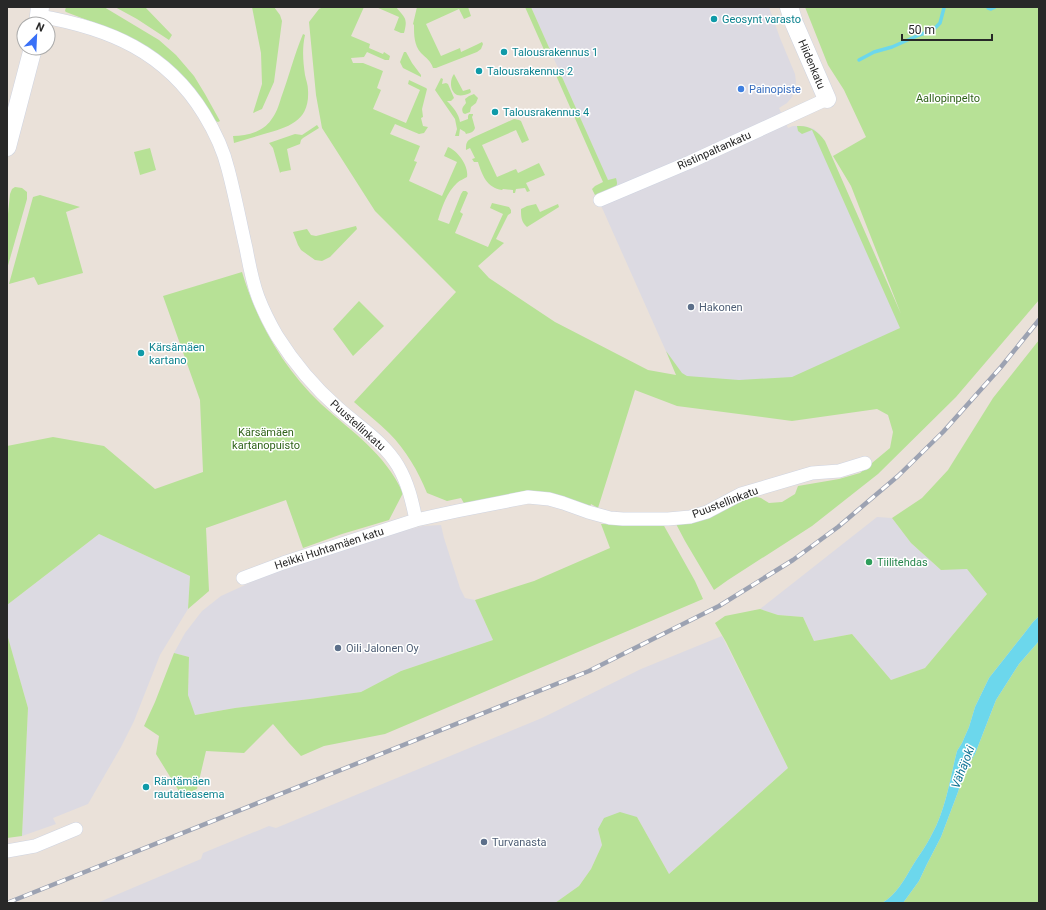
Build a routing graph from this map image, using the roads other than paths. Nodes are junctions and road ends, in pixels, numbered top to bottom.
1 (789, 7) edge
2 (56, 19) edge
3 (30, 56) edge
4 (827, 99) joint
5 (7, 147) edge
6 (600, 200) dead end
7 (865, 463) dead end
8 (416, 520) junction
9 (243, 578) dead end
10 (76, 829) dead end
11 (7, 851) edge

1 - 4 street, Hiidenkatu
2 - 8 street, Puustellinkatu
3 - 5 street
4 - 6 street, Ristinpaltankatu
7 - 8 street, Puustellinkatu
8 - 9 street, Heikki Huhtamäen katu
10 - 11 street

